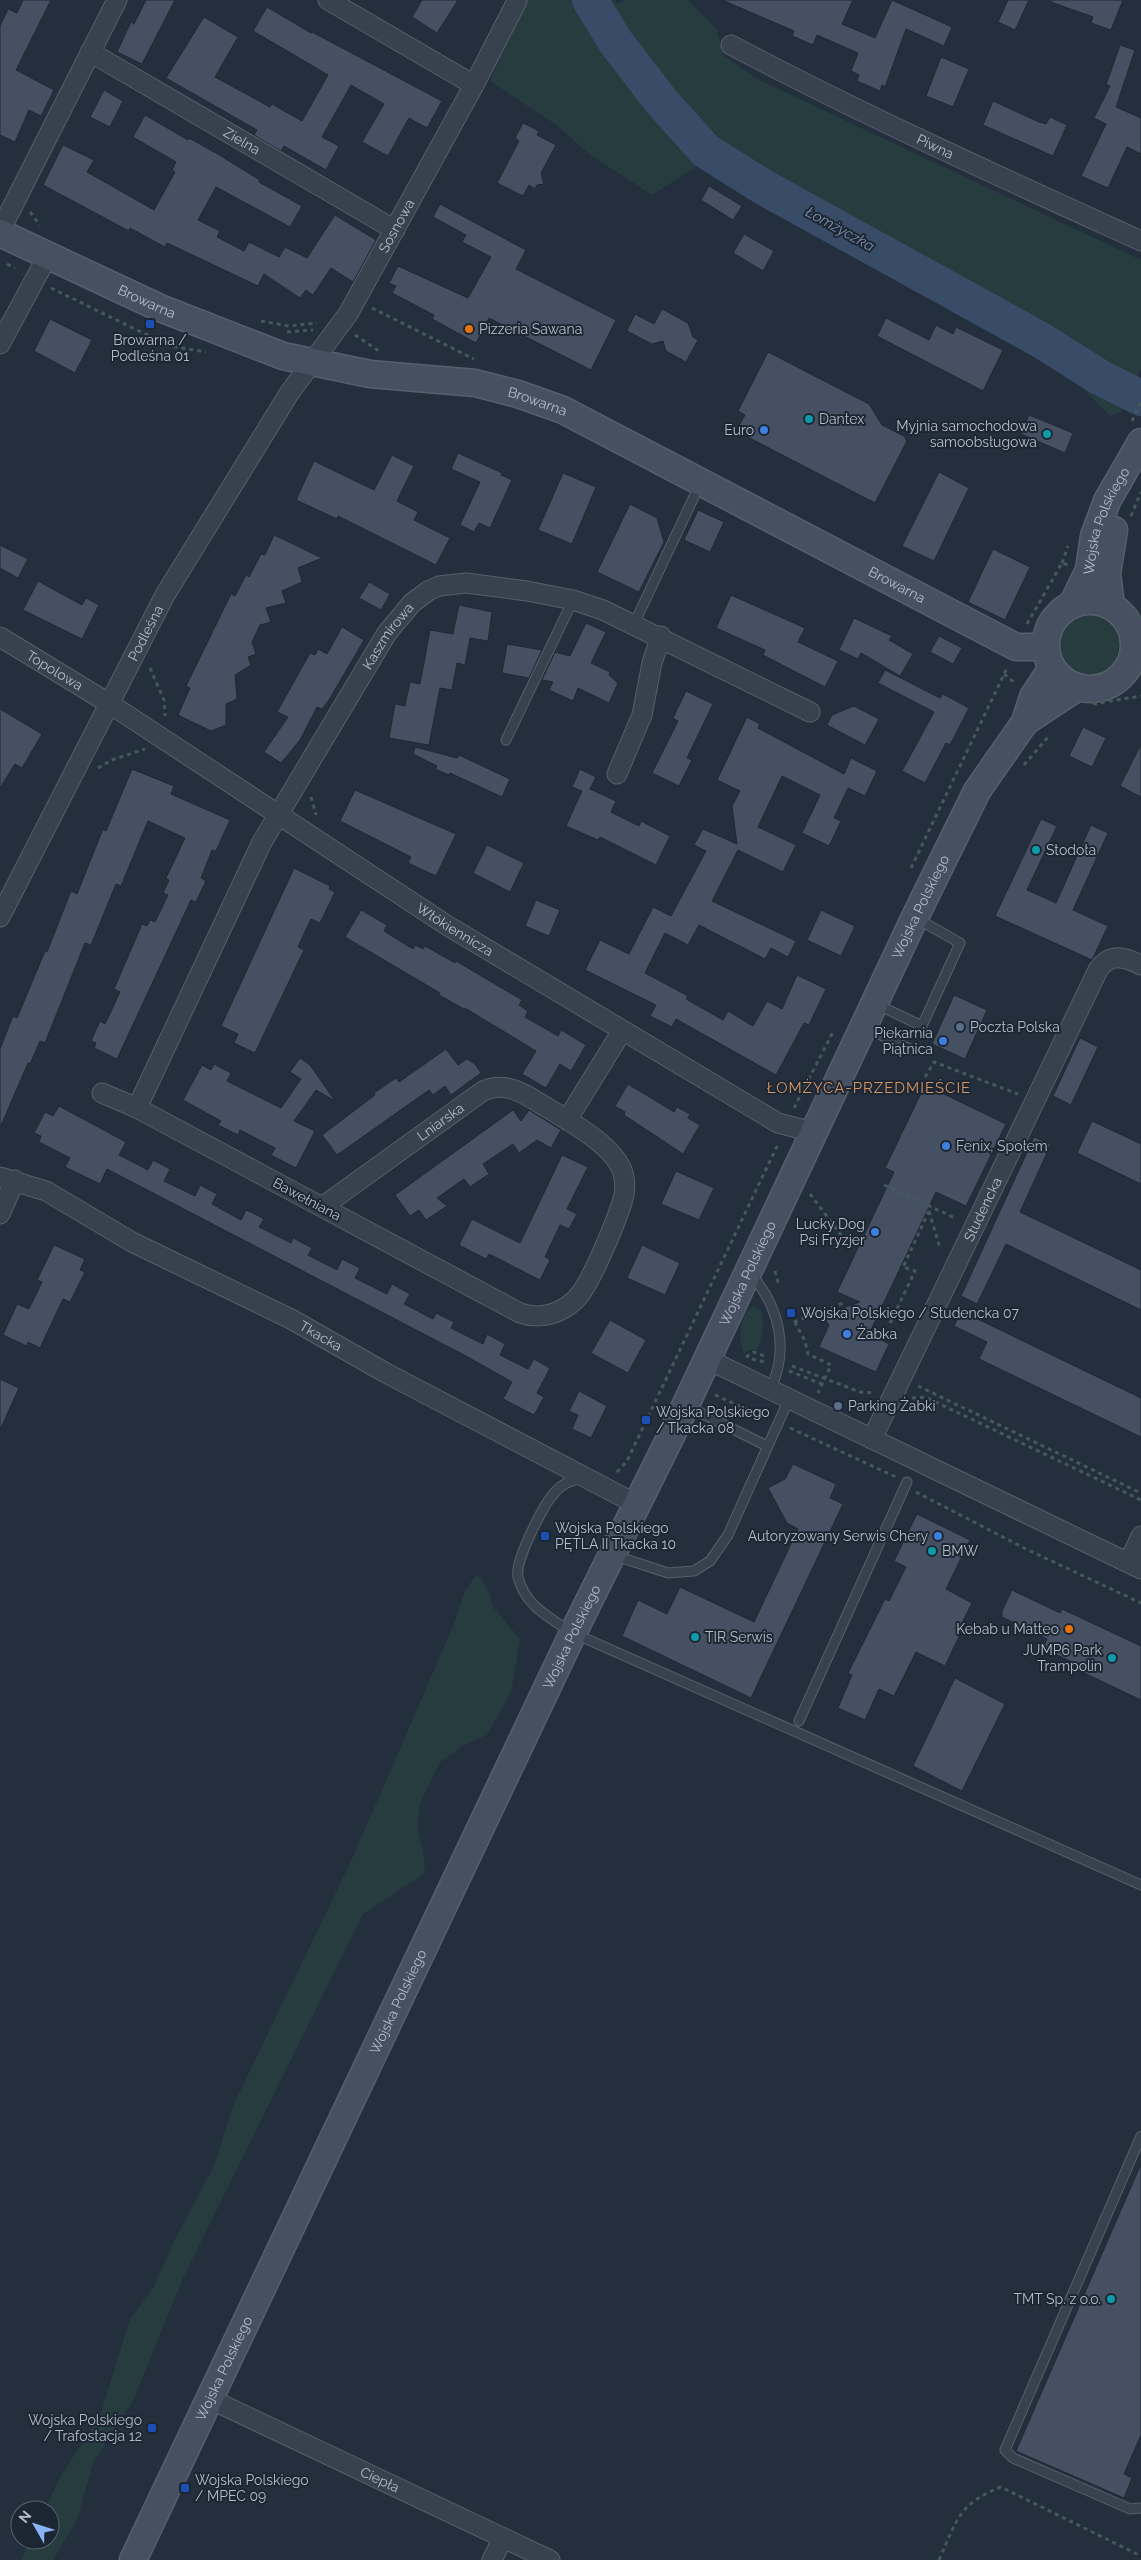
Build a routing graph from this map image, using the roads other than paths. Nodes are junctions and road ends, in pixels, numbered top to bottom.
1 (117, 0) edge
2 (328, 0) edge
3 (517, 1) dead end
4 (731, 45) dead end
5 (90, 52) junction
6 (474, 84) junction
7 (395, 230) junction
8 (0, 232) edge
9 (1141, 240) edge
10 (47, 257) junction
11 (0, 344) edge
12 (311, 363) junction
13 (1136, 432) edge
14 (1141, 448) edge
15 (700, 483) junction
16 (573, 600) junction
17 (1074, 604) junction
18 (1111, 606) junction
19 (634, 624) junction
20 (661, 636) junction
21 (0, 637) edge
22 (1049, 657) junction
23 (1135, 662) edge
24 (1078, 687) junction
25 (110, 704) junction
26 (810, 712) dead end
27 (1025, 722) junction
28 (506, 740) dead end
29 (617, 774) dead end
30 (277, 814) junction
31 (0, 916) edge
32 (915, 917) junction
33 (1141, 965) edge
34 (874, 1003) junction
35 (862, 1026) junction
36 (622, 1031) junction
37 (910, 1049) dead end
38 (102, 1093) dead end
39 (137, 1108) junction
40 (567, 1120) junction
41 (813, 1132) junction
42 (8, 1179) edge
43 (322, 1207) junction
44 (0, 1214) edge
45 (748, 1271) junction
46 (707, 1359) junction
47 (770, 1390) junction
48 (689, 1395) junction
49 (789, 1399) junction
50 (872, 1439) junction
51 (767, 1446) junction
52 (588, 1478) junction
53 (907, 1482) road end
54 (638, 1505) junction
55 (1141, 1536) edge
56 (613, 1554) junction
57 (1135, 1565) edge
58 (573, 1633) junction
59 (799, 1721) dead end
60 (1141, 1886) edge
61 (1141, 2136) edge
62 (210, 2400) junction
63 (1141, 2508) edge
64 (503, 2538) junction
65 (133, 2560) edge
66 (492, 2560) edge
67 (550, 2560) edge

1 - 5 street
2 - 6 street
3 - 6 street, Sosnowa
4 - 9 street, Piwna
5 - 7 street, Zielna
5 - 8 street
6 - 7 street, Sosnowa
7 - 12 street, Sosnowa
8 - 10 main road, Browarna
10 - 11 street
10 - 12 main road, Browarna
12 - 15 main road, Browarna
12 - 25 street, Podleśna
13 - 17 main road, Wojska Polskiego
14 - 18 main road, Wojska Polskiego
15 - 19 lane
15 - 22 main road, Browarna
16 - 19 street, Kaszmirowa
16 - 28 lane
16 - 30 street, Kaszmirowa
17 - 18 main road
17 - 22 main road
18 - 23 main road
19 - 20 street, Kaszmirowa
20 - 26 street, Kaszmirowa
20 - 29 street
21 - 25 street, Topolowa
22 - 24 main road
22 - 27 main road, Wojska Polskiego
23 - 24 main road
24 - 27 main road, Wojska Polskiego
25 - 30 street, Włókiennicza
25 - 31 street, Podleśna
27 - 32 main road, Wojska Polskiego
30 - 36 street, Włókiennicza
30 - 39 street
32 - 34 main road, Wojska Polskiego
32 - 34 lane
33 - 50 street, Studencka
34 - 35 main road, Wojska Polskiego
35 - 37 lane
35 - 41 main road, Wojska Polskiego
36 - 40 street
36 - 41 street, Włókiennicza
38 - 39 street, Bawełniana
39 - 43 street, Bawełniana
40 - 43 street, Lniarska
40 - 43 street, Bawełniana
41 - 45 main road, Wojska Polskiego
42 - 44 street
42 - 52 street, Tkacka
45 - 46 main road, Wojska Polskiego
45 - 47 lane
46 - 47 street
46 - 48 main road, Wojska Polskiego
47 - 49 street
48 - 51 lane
48 - 54 main road, Wojska Polskiego
49 - 50 street
49 - 51 lane
50 - 57 street
51 - 56 lane
52 - 54 street, Tkacka
52 - 58 lane
53 - 59 lane
54 - 56 main road, Wojska Polskiego
55 - 57 street
56 - 58 main road, Wojska Polskiego
58 - 60 lane
58 - 62 main road, Wojska Polskiego
61 - 63 lane
62 - 64 street, Ciepła
62 - 65 main road, Wojska Polskiego
64 - 66 street
64 - 67 street, Ciepła

